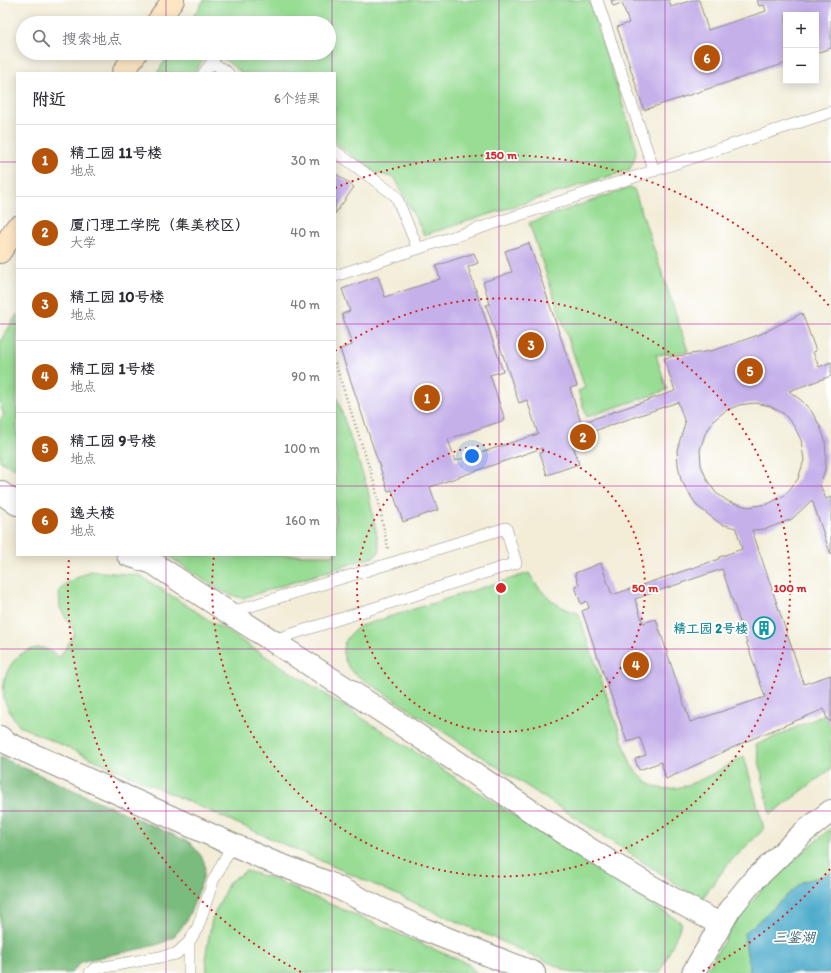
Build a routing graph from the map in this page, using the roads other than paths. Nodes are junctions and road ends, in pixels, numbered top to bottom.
1 (173, 0) edge
2 (597, 0) edge
3 (162, 16) edge
4 (131, 60) edge
5 (124, 72) edge
6 (205, 72) edge
7 (227, 72) edge
8 (831, 112) edge
9 (336, 152) edge
10 (654, 171) junction
11 (16, 228) edge
12 (418, 249) junction
13 (0, 252) edge
14 (336, 276) edge
15 (0, 492) edge
16 (16, 503) edge
17 (131, 556) edge
18 (227, 613) junction
19 (270, 641) junction
20 (4, 740) edge
21 (831, 811) edge
22 (232, 844) junction
23 (720, 924) junction
24 (189, 942) junction
25 (508, 968) edge
26 (90, 973) edge
27 (189, 973) edge
28 (534, 973) edge
29 (693, 973) edge

1 - 3 street
2 - 10 lane
4 - 5 street
6 - 7 lane
8 - 10 lane
9 - 12 lane
10 - 12 lane
11 - 13 street
12 - 14 lane
15 - 16 street
17 - 18 street
18 - 19 street
18 - 19 lane
19 - 23 street
20 - 22 street
21 - 23 street
22 - 24 lane
22 - 25 street
23 - 29 street
24 - 26 lane
24 - 27 lane
25 - 28 street

